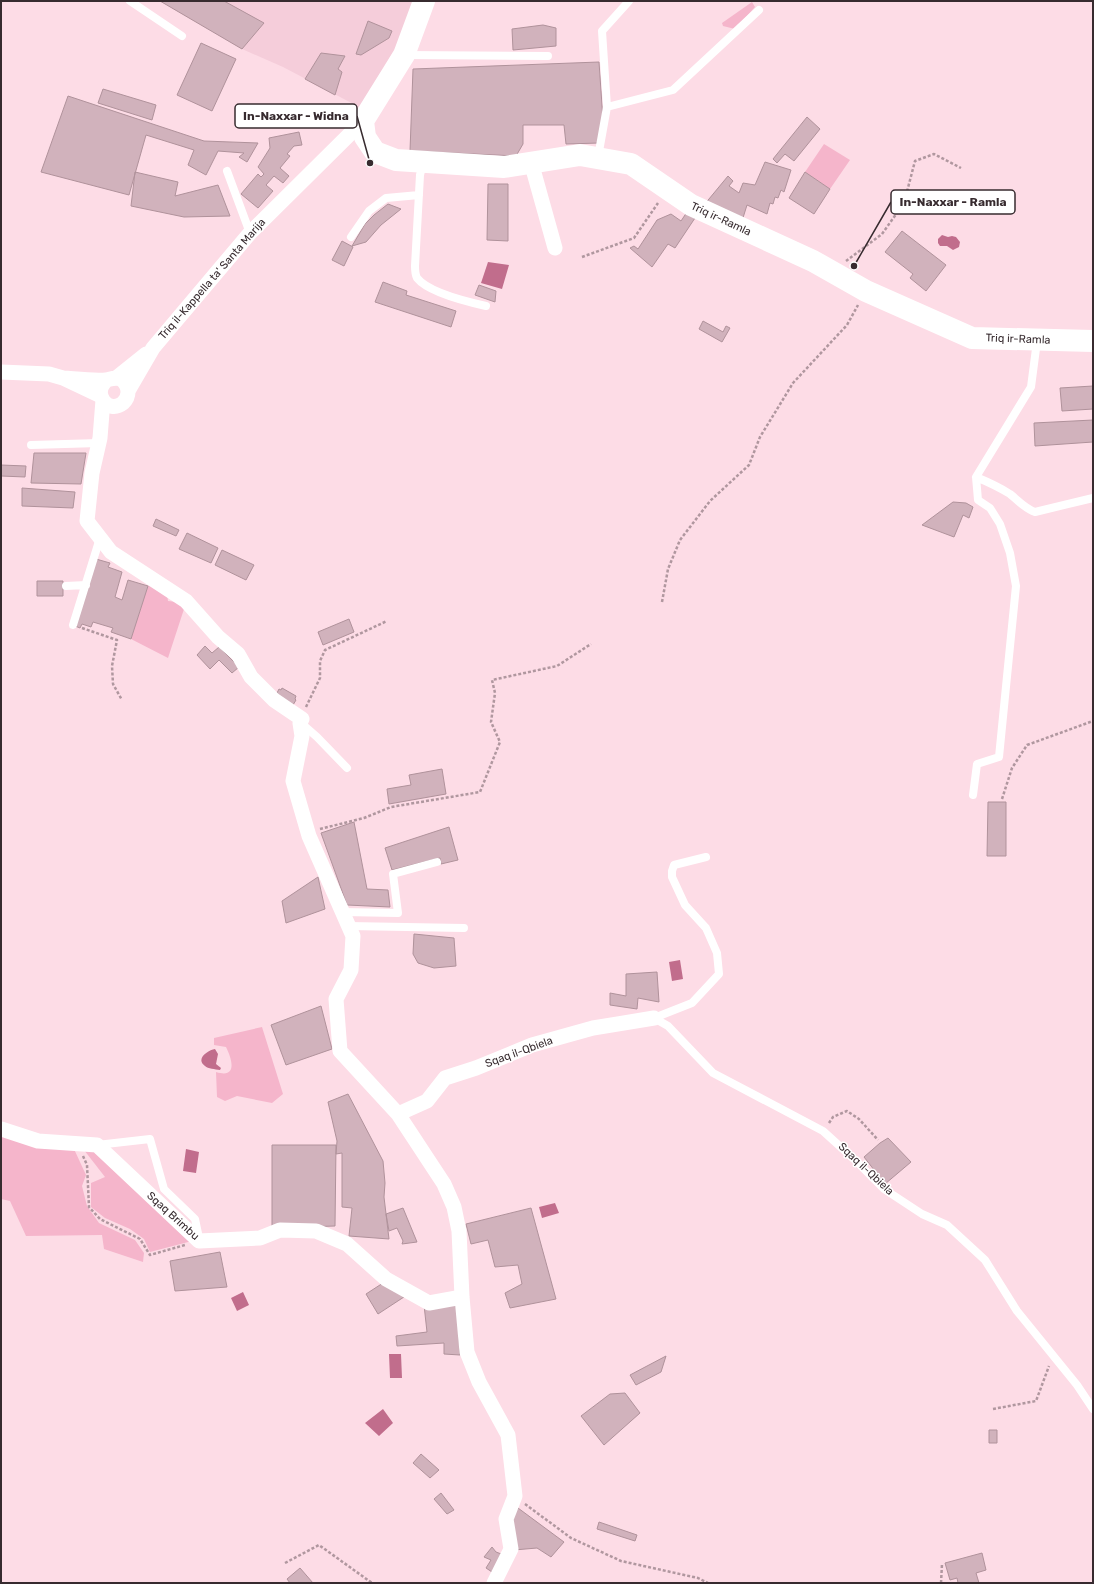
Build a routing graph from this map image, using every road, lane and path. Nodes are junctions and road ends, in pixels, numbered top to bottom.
1 (130, 1) edge
2 (424, 1) edge
3 (629, 1) edge
4 (759, 10) dead end
5 (182, 36) dead end
6 (404, 55) junction
7 (548, 56) dead end
8 (607, 107) junction
9 (363, 121) junction
10 (597, 158) junction
11 (424, 162) junction
12 (531, 162) junction
13 (961, 168) dead end
14 (227, 171) dead end
15 (667, 189) junction
16 (419, 195) junction
17 (250, 233) junction
18 (351, 237) dead end
19 (555, 248) dead end
20 (582, 257) dead end
21 (833, 271) junction
22 (866, 291) junction
23 (486, 306) dead end
24 (1037, 340) junction
25 (1093, 341) edge
26 (153, 348) junction
27 (1, 372) edge
28 (63, 378) junction
29 (112, 379) junction
30 (128, 391) junction
31 (102, 398) junction
32 (119, 405) junction
33 (99, 440) junction
34 (31, 445) dead end
35 (976, 477) junction
36 (1093, 498) edge
37 (100, 538) junction
38 (86, 585) junction
39 (66, 586) dead end
40 (662, 602) dead end
41 (387, 621) dead end
42 (73, 625) dead end
43 (82, 628) dead end
44 (591, 644) dead end
45 (122, 700) dead end
46 (301, 721) junction
47 (1093, 721) edge
48 (347, 768) dead end
49 (973, 795) dead end
50 (1002, 799) dead end
51 (309, 836) junction
52 (706, 857) dead end
53 (437, 862) dead end
54 (342, 912) junction
55 (348, 926) junction
56 (464, 928) dead end
57 (654, 1018) junction
58 (398, 1114) junction
59 (1, 1129) edge
60 (823, 1131) junction
61 (878, 1140) dead end
62 (76, 1142) junction
63 (97, 1145) junction
64 (199, 1241) junction
65 (462, 1297) junction
66 (1053, 1356) junction
67 (993, 1409) dead end
68 (1093, 1409) edge
69 (515, 1496) junction
70 (285, 1563) dead end
71 (942, 1564) dead end
72 (372, 1583) edge
73 (494, 1583) edge
74 (708, 1583) edge
75 (941, 1583) edge

1 - 5 lane
2 - 6 main road, Triq il-Kappella ta' Santa Marija
3 - 8 lane
4 - 8 lane
6 - 7 lane
6 - 9 main road, Triq il-Kappella ta' Santa Marija
8 - 10 lane
9 - 11 main road, Triq ir-Ramla
9 - 17 street, Triq il-Kappella ta' Santa Marija
10 - 12 main road, Triq ir-Ramla
10 - 15 main road, Triq ir-Ramla
11 - 12 main road, Triq ir-Ramla
11 - 16 lane
12 - 19 street
13 - 21 path
14 - 17 lane
15 - 20 path
15 - 21 main road, Triq ir-Ramla
16 - 18 lane
16 - 23 lane
17 - 26 street, Triq il-Kappella ta' Santa Marija
21 - 22 main road, Triq ir-Ramla
22 - 24 main road, Triq ir-Ramla
22 - 40 path
24 - 25 main road, Triq ir-Ramla
24 - 35 lane
26 - 29 street, Triq il-Kappella ta' Santa Marija
26 - 30 street, Triq il-Kappella ta' Santa Marija
27 - 28 street
28 - 29 street
28 - 31 street
29 - 30 street
29 - 31 street
30 - 32 street
31 - 32 street
31 - 33 street
32 - 33 street
33 - 34 lane
33 - 37 street
35 - 36 lane
35 - 49 lane
37 - 38 lane
37 - 46 street
38 - 39 lane
38 - 42 lane
41 - 46 path
43 - 45 path
44 - 51 path
46 - 48 lane
46 - 51 street
47 - 50 path
51 - 54 street
52 - 57 lane, Sqaq il-Qbiela
53 - 54 lane
54 - 55 street
55 - 56 lane
55 - 58 street
57 - 58 street, Sqaq il-Qbiela
57 - 60 lane, Sqaq il-Qbiela
58 - 65 street
59 - 62 street
60 - 61 path
60 - 66 lane, Sqaq il-Qbiela
62 - 63 street
62 - 64 path
63 - 64 street, Sqaq Brimbu
63 - 64 lane
64 - 65 street, Sqaq Brimbu
65 - 69 street
66 - 67 path
66 - 68 lane, Sqaq il-Qbiela
69 - 73 street
69 - 74 path
70 - 72 path
71 - 75 path

